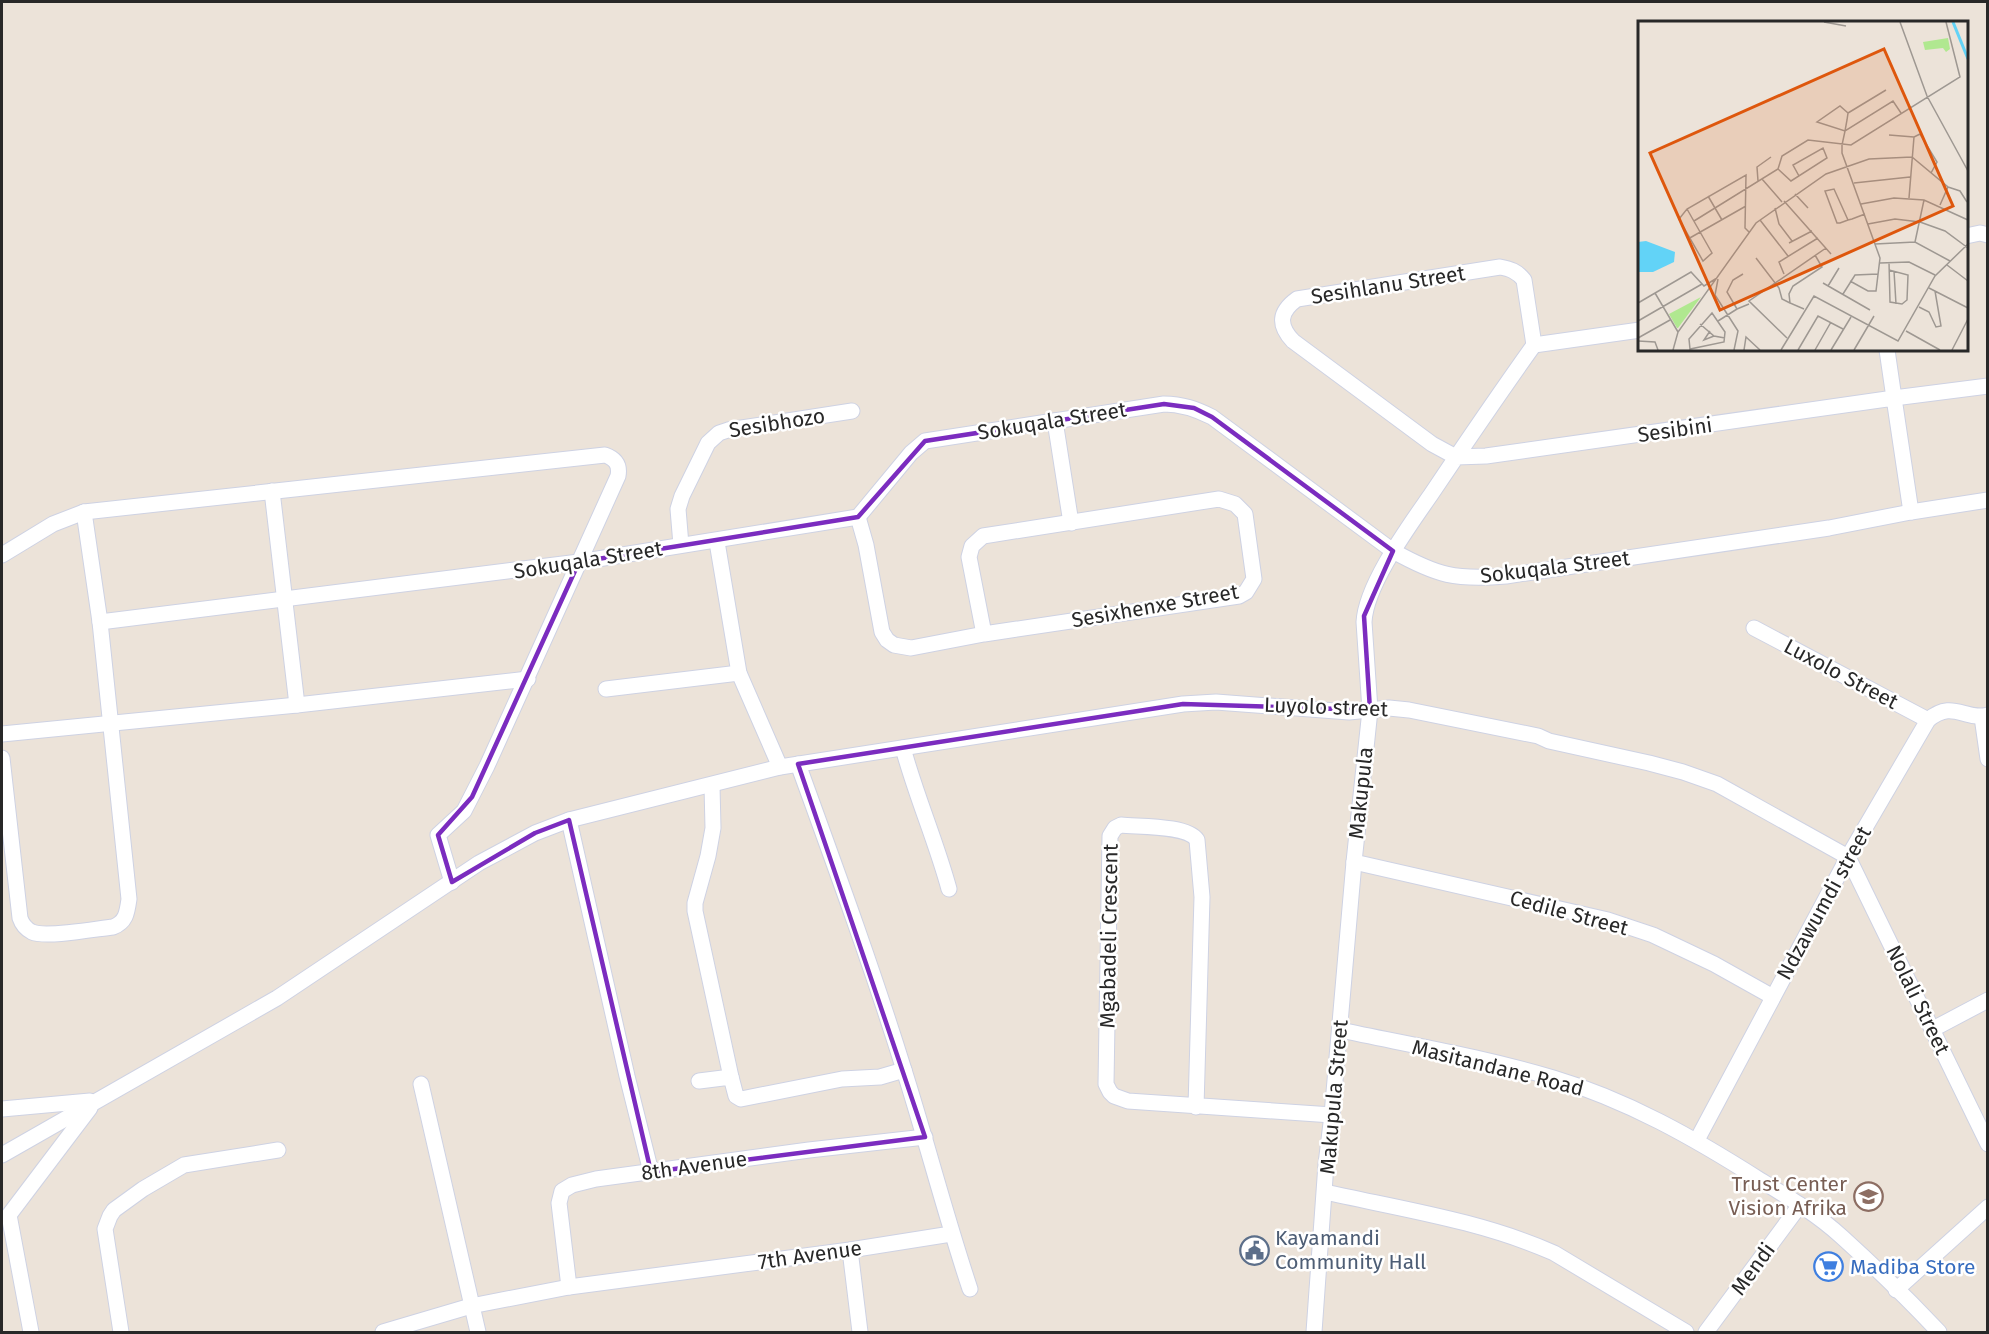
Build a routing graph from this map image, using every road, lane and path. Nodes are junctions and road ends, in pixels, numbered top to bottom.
1 (1988, 235) edge
2 (1968, 236) edge
3 (1638, 330) edge
4 (1534, 345) junction
5 (1887, 351) edge
6 (1988, 386) edge
7 (1894, 398) junction
8 (852, 411) dead end
9 (1055, 421) junction
10 (1456, 457) junction
11 (272, 491) junction
12 (1988, 500) edge
13 (84, 512) junction
14 (1911, 512) junction
15 (858, 517) junction
16 (1071, 523) junction
17 (717, 542) junction
18 (681, 545) junction
19 (1393, 551) junction
20 (2, 555) edge
21 (579, 562) junction
22 (284, 599) junction
23 (100, 622) junction
24 (1754, 628) dead end
25 (984, 634) junction
26 (739, 673) junction
27 (528, 679) junction
28 (606, 689) dead end
29 (297, 705) junction
30 (1370, 710) junction
31 (1984, 716) edge
32 (1928, 720) junction
33 (109, 723) junction
34 (2, 734) edge
35 (903, 748) junction
36 (2, 758) edge
37 (1988, 759) edge
38 (798, 764) junction
39 (780, 767) junction
40 (712, 786) junction
41 (569, 820) junction
42 (1848, 857) junction
43 (1354, 862) junction
44 (452, 882) junction
45 (949, 889) dead end
46 (1773, 997) junction
47 (1988, 1000) edge
48 (1933, 1029) junction
49 (1340, 1030) junction
50 (904, 1070) junction
51 (730, 1077) junction
52 (699, 1081) dead end
53 (421, 1084) dead end
54 (96, 1100) junction
55 (1196, 1107) junction
56 (2, 1109) edge
57 (1332, 1115) junction
58 (925, 1137) junction
59 (1697, 1140) junction
60 (1988, 1144) edge
61 (278, 1150) dead end
62 (2, 1155) edge
63 (651, 1172) junction
64 (1325, 1192) junction
65 (1800, 1205) junction
66 (1988, 1207) edge
67 (951, 1234) junction
68 (850, 1250) junction
69 (569, 1287) junction
70 (970, 1289) dead end
71 (1896, 1290) junction
72 (471, 1306) junction
73 (32, 1332) edge
74 (121, 1332) edge
75 (384, 1332) edge
76 (478, 1332) edge
77 (860, 1332) edge
78 (1314, 1332) edge
79 (1686, 1332) edge
80 (1706, 1332) edge
81 (1939, 1332) edge

1 - 2 street
3 - 4 street
4 - 10 street
4 - 10 street, Sesihlanu Street
5 - 7 street
6 - 7 street, Sesibini
7 - 10 street, Sesibini
7 - 14 street
8 - 18 street, Sesibhozo
9 - 15 street, Sokuqala Street
9 - 16 street
9 - 19 street, Sokuqala Street
10 - 19 street
11 - 13 street
11 - 21 street
11 - 22 street
12 - 14 street, Sokuqala Street
13 - 20 street
13 - 23 street
14 - 19 street, Sokuqala Street
15 - 17 street, Sokuqala Street
15 - 25 street, Sesixhenxe Street
16 - 25 street, Sesixhenxe Street
16 - 25 street, Sesixhenxe Street
17 - 18 street, Sokuqala Street
17 - 26 street
18 - 21 street, Sokuqala Street
19 - 30 street, Makupula
21 - 22 street, Sokuqala Street
21 - 27 street
22 - 23 street, Sokuqala Street
22 - 29 street
23 - 33 street
24 - 32 street, Luxolo Street
26 - 28 street
26 - 39 street
27 - 29 street
27 - 44 street
29 - 33 street
30 - 35 street, Luyolo street
30 - 42 street, Luyolo street
30 - 43 street, Makupula
31 - 32 street
31 - 37 street
32 - 42 street, Ndzawumdi street
33 - 34 street
33 - 36 street
35 - 38 street, Luyolo street
35 - 45 street
38 - 39 street, Luyolo street
38 - 50 street
39 - 40 street, Luyolo street
40 - 41 street, Luyolo street
40 - 51 street
41 - 44 street, Luyolo street
41 - 63 street
42 - 46 street, Ndzawumdi street
42 - 48 street, Nolali Street
43 - 46 street, Cedile Street
43 - 49 street, Makupula Street
44 - 54 street, Luyolo street
46 - 59 street, Ndzawumdi street
47 - 48 street
48 - 60 street, Nolali Street
49 - 57 street, Makupula Street
49 - 59 street, Masitandane Road
50 - 51 street
50 - 58 street
51 - 52 street
53 - 72 street
54 - 56 street
54 - 62 street, Luyolo street
54 - 73 street
55 - 55 street, Mgabadeli Crescent
55 - 57 street, Mgabadeli Crescent
57 - 64 street, Makupula Street
58 - 63 street, 8th Avenue
58 - 67 street
59 - 65 street, Masitandane Road
61 - 74 street
63 - 69 street, 8th Avenue
64 - 78 street, Makupula Street
64 - 79 street
65 - 71 street, Masitandane Road
65 - 80 street, Mendi
66 - 71 street
67 - 68 street, 7th Avenue
67 - 70 street
68 - 69 street, 7th Avenue
68 - 77 street
69 - 72 street, 7th Avenue
71 - 81 street, Masitandane Road
72 - 75 street, 7th Avenue
72 - 76 street

